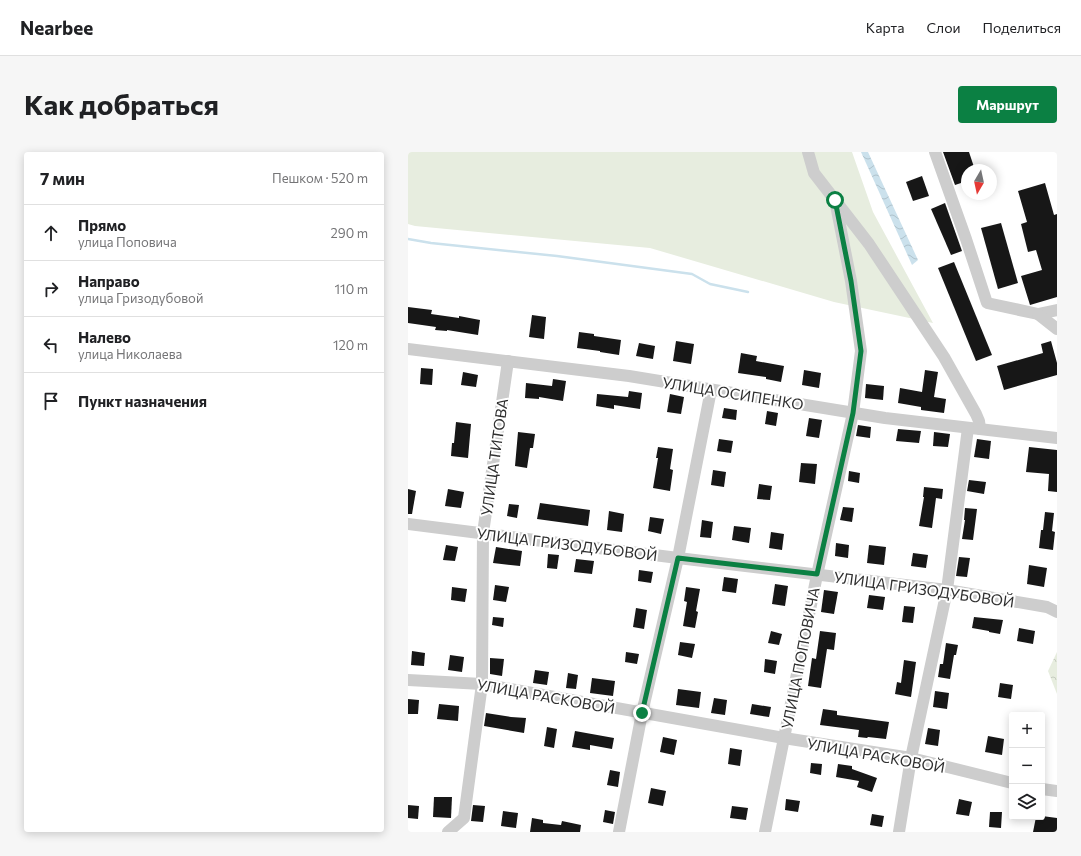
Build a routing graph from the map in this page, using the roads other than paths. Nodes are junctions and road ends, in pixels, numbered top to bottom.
1 (808, 152) edge
2 (935, 152) edge
3 (835, 200) junction
4 (1057, 310) edge
5 (1038, 314) junction
6 (1057, 329) edge
7 (408, 349) edge
8 (508, 361) junction
9 (711, 390) junction
10 (853, 413) junction
11 (974, 428) junction
12 (1057, 438) edge
13 (408, 524) edge
14 (483, 533) junction
15 (678, 558) junction
16 (817, 574) junction
17 (947, 590) junction
18 (1057, 612) edge
19 (408, 680) edge
20 (482, 684) junction
21 (642, 713) junction
22 (784, 738) junction
23 (911, 758) junction
24 (1009, 782) edge
25 (1045, 789) edge
26 (1057, 791) edge
27 (448, 832) edge
28 (619, 832) edge
29 (765, 832) edge
30 (899, 832) edge

1 - 3 street
2 - 5 street
3 - 10 street, УЛИЦА ПОПОВИЧА
3 - 11 street
4 - 5 street
5 - 6 street
7 - 8 street, УЛИЦА ОСИПЕНКО
8 - 9 street, УЛИЦА ОСИПЕНКО
8 - 14 street, УЛИЦА ТИТОВА
9 - 10 street, УЛИЦА ОСИПЕНКО
9 - 15 street
10 - 11 street, УЛИЦА ОСИПЕНКО
10 - 16 street, УЛИЦА ПОПОВИЧА
11 - 12 street, УЛИЦА ОСИПЕНКО
11 - 17 street
13 - 14 street, УЛИЦА ГРИЗОДУБОВОЙ
14 - 15 street, УЛИЦА ГРИЗОДУБОВОЙ
14 - 20 street, УЛИЦА ТИТОВА
15 - 16 street, УЛИЦА ГРИЗОДУБОВОЙ
15 - 21 street
16 - 17 street, УЛИЦА ГРИЗОДУБОВОЙ
16 - 22 street, УЛИЦА ПОПОВИЧА
17 - 18 street, УЛИЦА ГРИЗОДУБОВОЙ
17 - 23 street
19 - 20 street, УЛИЦА РАСКОВОЙ
20 - 21 street, УЛИЦА РАСКОВОЙ
20 - 27 street, УЛИЦА ТИТОВА
21 - 22 street, УЛИЦА РАСКОВОЙ
21 - 28 street
22 - 23 street, УЛИЦА РАСКОВОЙ
22 - 29 street, УЛИЦА ПОПОВИЧА
23 - 24 street, УЛИЦА РАСКОВОЙ
23 - 30 street
25 - 26 street

